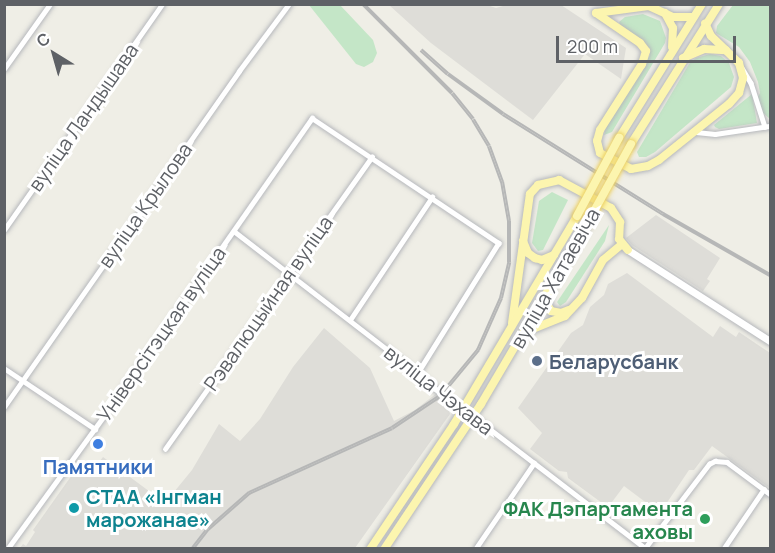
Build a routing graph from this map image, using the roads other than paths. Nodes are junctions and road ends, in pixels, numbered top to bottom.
1 (50, 4) edge
2 (162, 4) edge
3 (289, 4) edge
4 (702, 4) edge
5 (719, 4) edge
6 (664, 12) junction
7 (693, 17) junction
8 (705, 23) junction
9 (728, 50) junction
10 (670, 52) junction
11 (682, 59) junction
12 (742, 68) junction
13 (4, 69) edge
14 (768, 126) edge
15 (696, 132) junction
16 (372, 157) junction
17 (432, 197) junction
18 (4, 230) edge
19 (234, 231) junction
20 (522, 240) junction
21 (625, 248) junction
22 (555, 254) junction
23 (290, 274) junction
24 (551, 289) junction
25 (576, 306) junction
26 (350, 320) junction
27 (512, 327) junction
28 (525, 332) junction
29 (771, 341) edge
30 (4, 368) edge
31 (418, 373) junction
32 (23, 380) junction
33 (4, 407) edge
34 (461, 411) junction
35 (473, 416) junction
36 (94, 429) junction
37 (165, 449) dead end
38 (534, 463) junction
39 (764, 489) junction
40 (771, 494) edge
41 (8, 549) edge
42 (371, 549) edge
43 (386, 549) edge
44 (476, 549) edge
45 (645, 549) edge
46 (724, 549) edge

1 - 13 street
2 - 18 street, вуліца Ландышава
3 - 32 street, вуліца Крылова
4 - 7 main road, вуліца Хатаевіча
5 - 8 main road, вуліца Хатаевіча
6 - 7 main road
6 - 10 main road
6 - 15 main road
7 - 10 main road, вуліца Хатаевіча
8 - 9 main road
8 - 11 main road, вуліца Хатаевіча
9 - 11 main road
9 - 12 main road
10 - 22 main road, вуліца Хатаевіча, bridge
11 - 24 main road, вуліца Хатаевіча, bridge
12 - 14 street
12 - 15 main road
14 - 15 street
16 - 17 street
16 - 19 street, Універсітэцкая вуліца
16 - 23 street, Рэвалюцыйная вуліца
17 - 26 street
17 - 31 street
19 - 23 street, вуліца Чэхава
19 - 36 street, Універсітэцкая вуліца
20 - 21 main road
20 - 22 main road
20 - 27 main road
21 - 25 main road
21 - 29 street
22 - 27 main road, вуліца Хатаевіча
23 - 26 street, вуліца Чэхава
23 - 37 street, Рэвалюцыйная вуліца
24 - 25 main road
24 - 28 main road, вуліца Хатаевіча
25 - 28 main road
26 - 31 street, вуліца Чэхава
27 - 34 main road, вуліца Хатаевіча
28 - 35 main road, вуліца Хатаевіча
30 - 32 street
31 - 34 street, вуліца Чэхава
32 - 33 street, вуліца Крылова
32 - 36 street
34 - 35 street, вуліца Чэхава
34 - 42 main road, вуліца Хатаевіча
35 - 38 street, вуліца Чэхава
35 - 43 main road, вуліца Хатаевіча
36 - 41 street, Універсітэцкая вуліца
38 - 44 street
38 - 45 street, вуліца Чэхава
39 - 40 street
39 - 45 street
39 - 46 street

